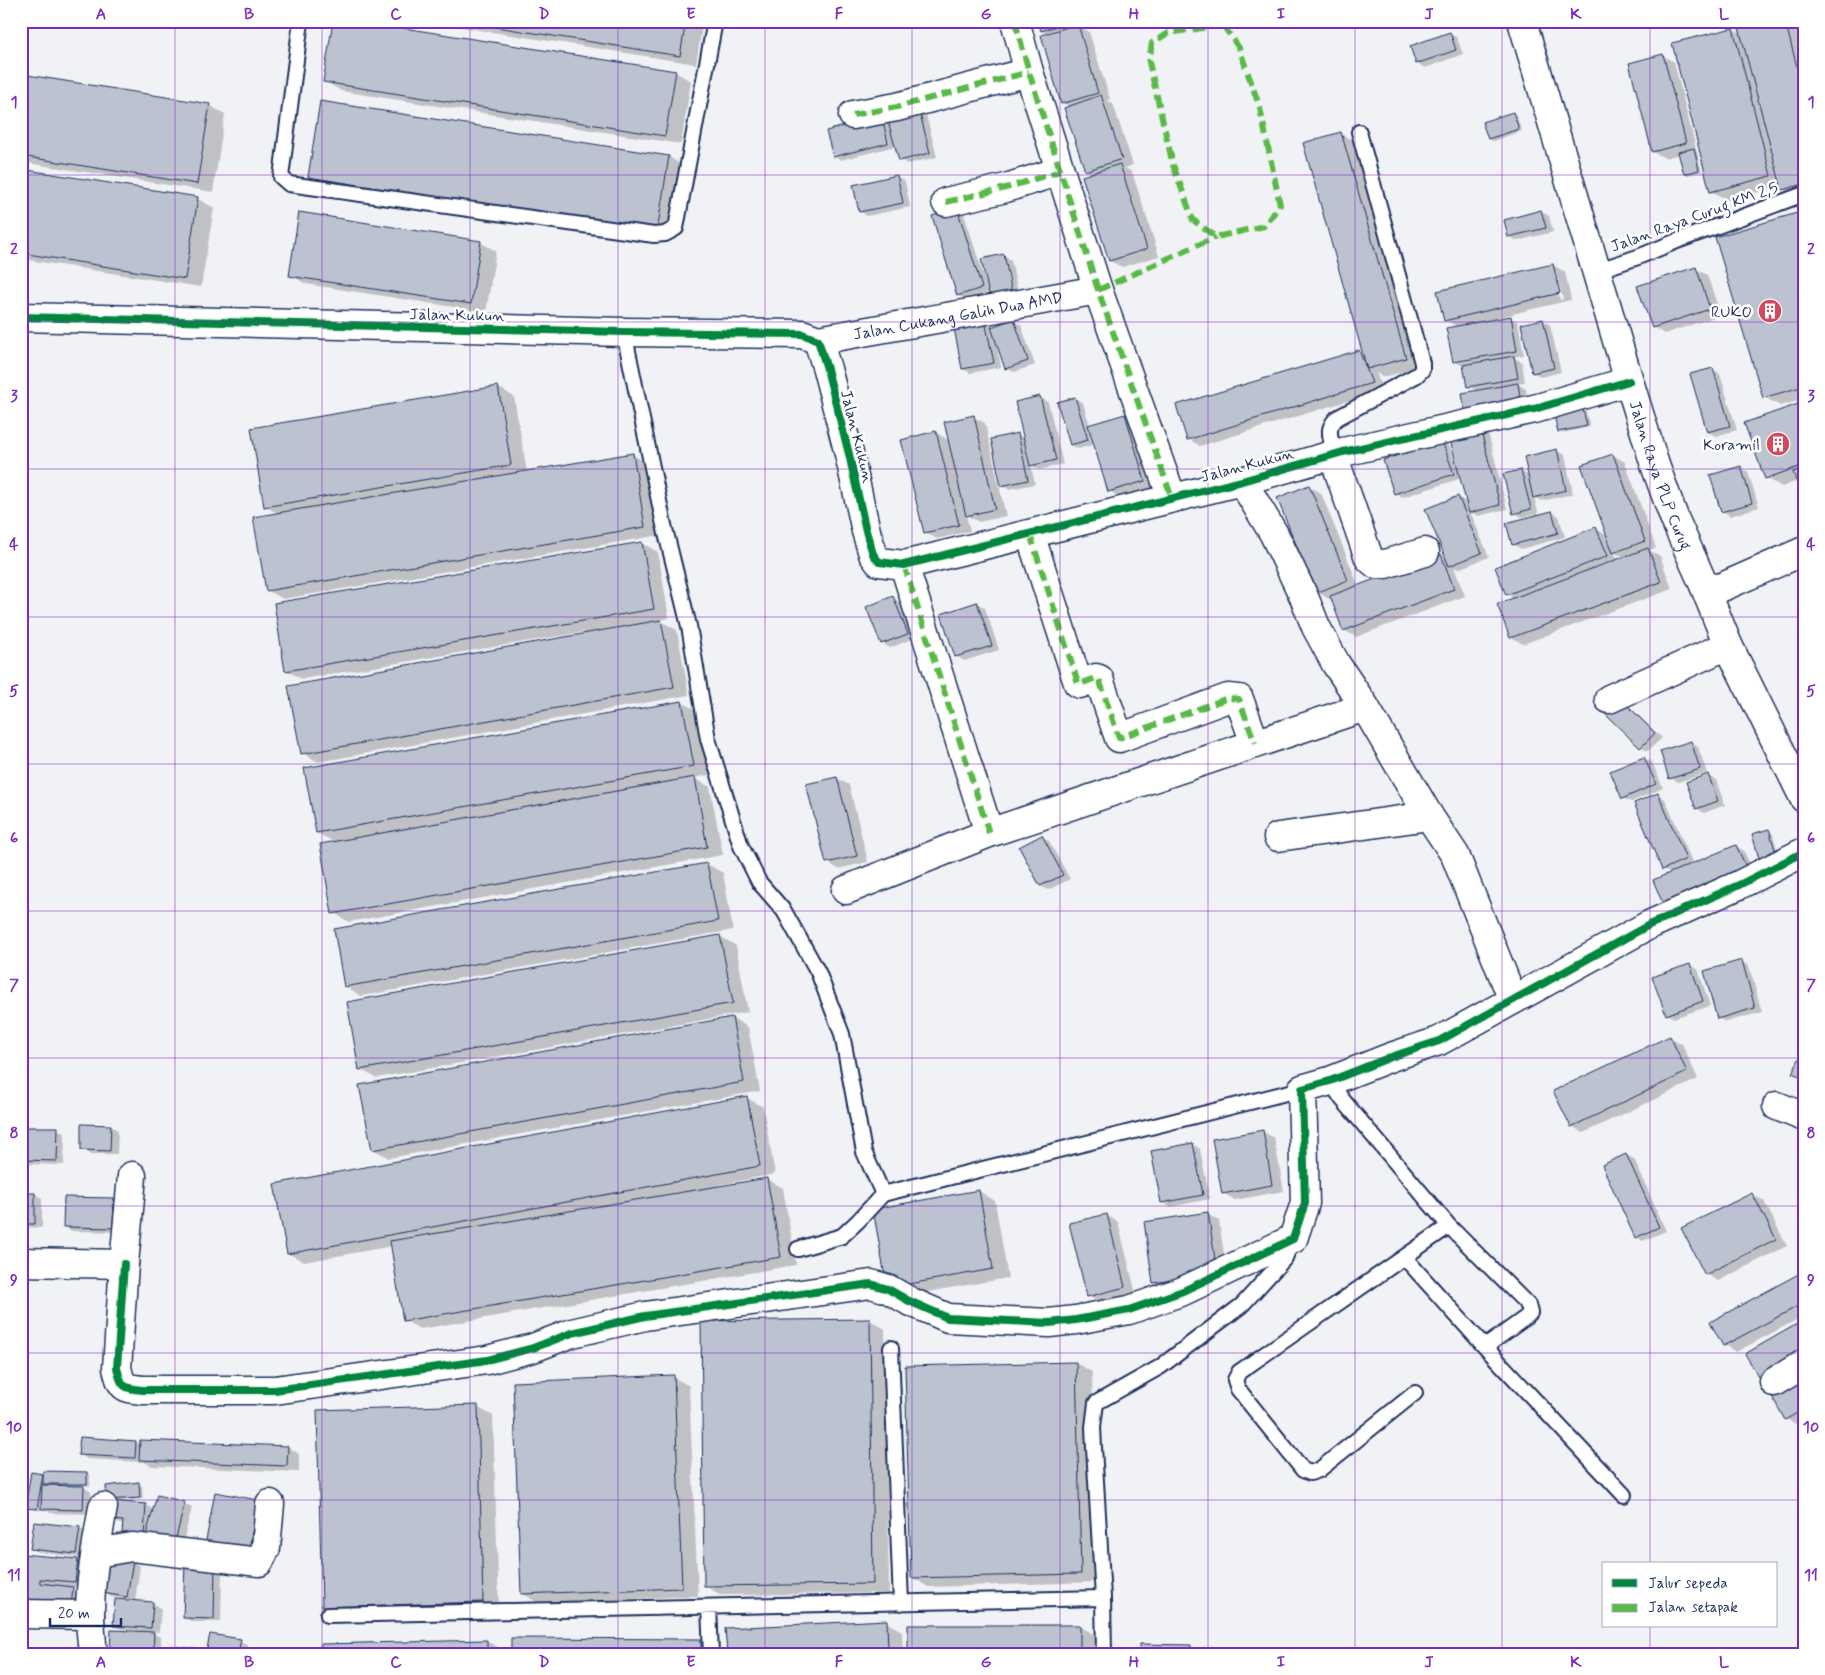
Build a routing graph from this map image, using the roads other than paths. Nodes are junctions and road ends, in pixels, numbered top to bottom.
1 (301, 21) edge
2 (715, 21) edge
3 (1015, 21) edge
4 (1522, 21) edge
5 (1028, 72) junction
6 (853, 116) dead end
7 (1359, 132) dead end
8 (1060, 171) junction
9 (1804, 194) edge
10 (946, 202) dead end
11 (1596, 271) junction
12 (1098, 290) junction
13 (21, 317) edge
14 (624, 332) junction
15 (818, 340) junction
16 (1629, 382) junction
17 (1338, 453) junction
18 (1242, 481) junction
19 (1172, 498) junction
20 (1030, 534) junction
21 (1804, 551) edge
22 (1426, 552) dead end
23 (904, 565) junction
24 (1705, 587) junction
25 (1728, 645) junction
26 (1609, 699) dead end
27 (1365, 707) junction
28 (1256, 743) junction
29 (1804, 798) edge
30 (1429, 816) junction
31 (989, 833) junction
32 (1278, 837) dead end
33 (1804, 852) edge
34 (846, 890) dead end
35 (1513, 1000) junction
36 (1330, 1081) junction
37 (1302, 1089) junction
38 (1777, 1106) dead end
39 (1804, 1117) edge
40 (132, 1176) dead end
41 (883, 1194) junction
42 (1449, 1226) junction
43 (1293, 1239) junction
44 (798, 1249) dead end
45 (1405, 1258) junction
46 (21, 1262) edge
47 (124, 1264) junction
48 (1485, 1347) junction
49 (891, 1348) dead end
50 (1804, 1364) edge
51 (1774, 1382) dead end
52 (1415, 1392) dead end
53 (1624, 1495) dead end
54 (270, 1504) dead end
55 (103, 1507) dead end
56 (96, 1553) junction
57 (1103, 1598) junction
58 (900, 1603) junction
59 (709, 1607) junction
60 (21, 1614) edge
61 (90, 1615) junction
62 (328, 1615) dead end
63 (93, 1654) edge
64 (711, 1654) edge
65 (1104, 1654) edge

1 - 2 lane
3 - 5 street
4 - 11 street, Jalan Raya PLP Curug
5 - 6 street
5 - 8 street
7 - 17 lane
8 - 10 street
8 - 12 street
9 - 11 lane, Jalan Raya Curug KM 2,5
11 - 16 street, Jalan Raya PLP Curug
12 - 15 street, Jalan Cukang Galih Dua AMD
12 - 19 street
13 - 14 street, Jalan Kukun
14 - 15 street, Jalan Kukun
14 - 41 lane
15 - 23 street, Jalan Kukun
16 - 17 street, Jalan Kukun
16 - 24 street, Jalan Raya PLP Curug
17 - 18 street, Jalan Kukun
17 - 22 street
18 - 19 street, Jalan Kukun
18 - 27 street
19 - 20 street, Jalan Kukun
20 - 23 street, Jalan Kukun
20 - 28 street
21 - 24 street
23 - 31 street
24 - 25 street, Jalan Raya PLP Curug
25 - 26 street
25 - 29 street, Jalan Raya PLP Curug
27 - 28 street
27 - 30 street
28 - 31 street
30 - 32 street
30 - 35 street
31 - 34 street
33 - 35 street
35 - 36 street
36 - 37 street
36 - 42 lane
37 - 41 lane
37 - 43 street
38 - 39 street
40 - 47 street
41 - 44 lane
42 - 45 lane
42 - 48 lane
43 - 47 street
43 - 57 lane
45 - 48 lane
45 - 52 lane
46 - 47 street
48 - 53 lane
49 - 58 lane
50 - 51 street
54 - 56 street
55 - 56 street
56 - 61 street
57 - 58 lane
57 - 65 lane
58 - 59 lane
59 - 62 lane
59 - 64 lane
60 - 61 street
61 - 63 street

